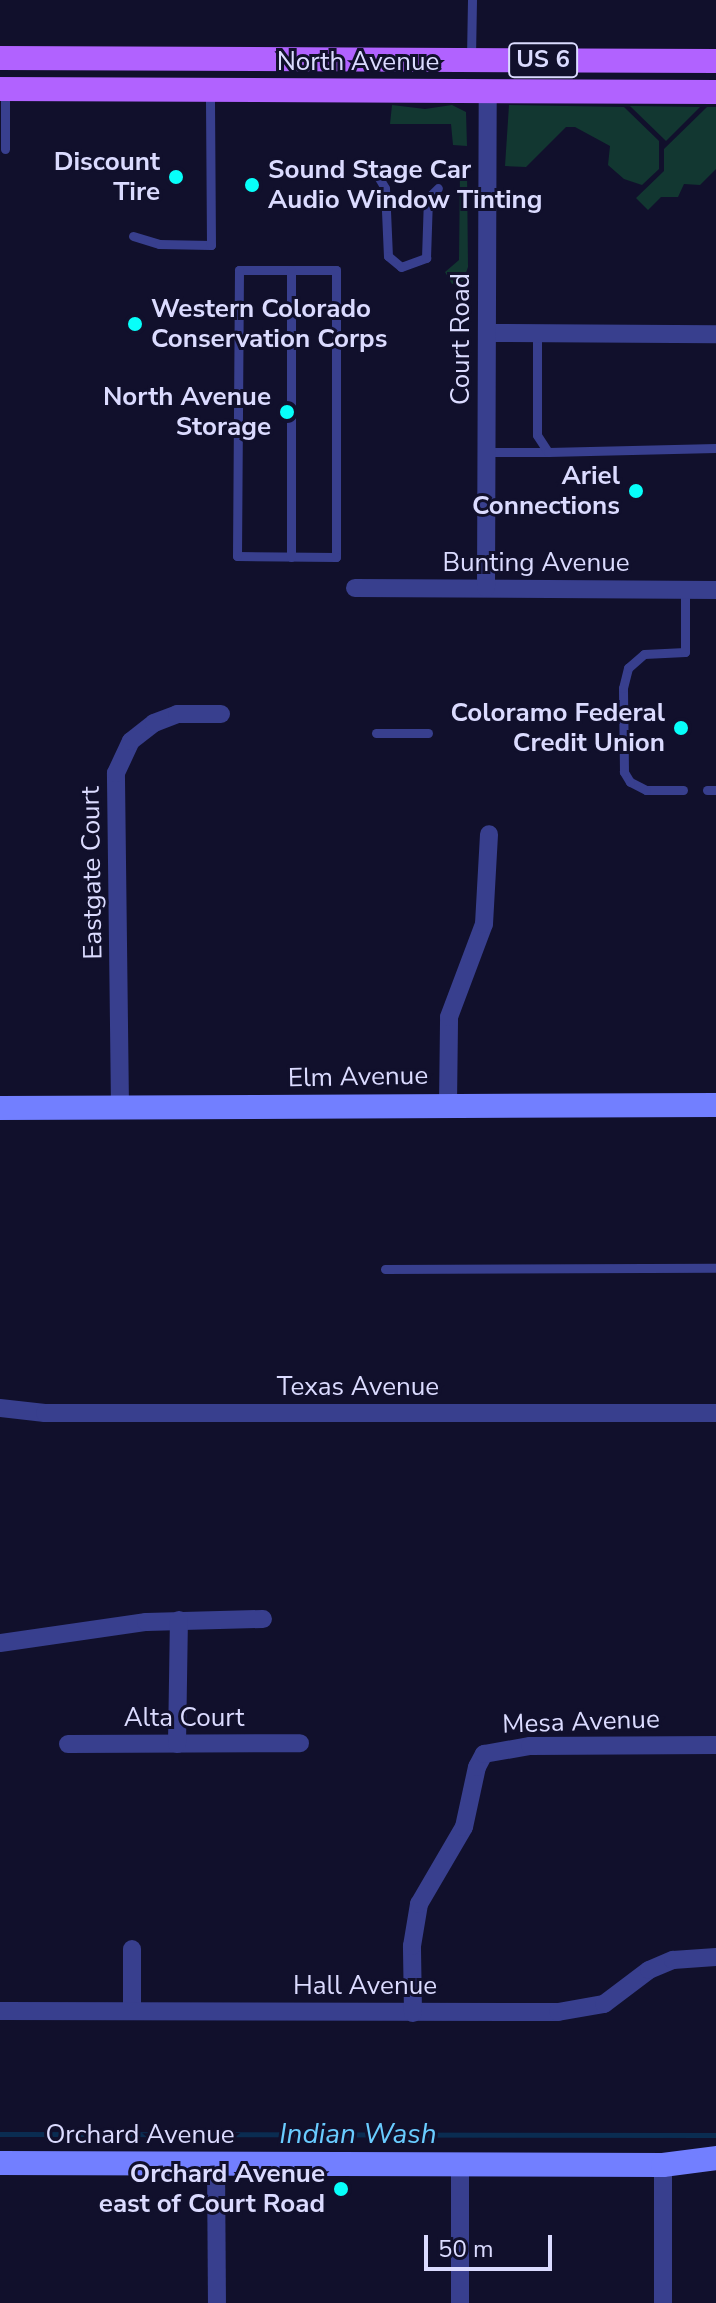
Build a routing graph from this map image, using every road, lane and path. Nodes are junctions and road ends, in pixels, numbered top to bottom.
1 (472, 0) edge
2 (0, 58) edge
3 (202, 59) junction
4 (471, 60) junction
5 (640, 61) junction
6 (716, 61) edge
7 (2, 89) edge
8 (210, 90) junction
9 (327, 90) junction
10 (488, 90) junction
11 (716, 92) edge
12 (5, 149) dead end
13 (376, 173) dead end
14 (438, 188) dead end
15 (133, 236) dead end
16 (291, 270) junction
17 (487, 333) junction
18 (537, 333) junction
19 (716, 334) edge
20 (716, 448) edge
21 (487, 452) junction
22 (548, 452) junction
23 (291, 557) junction
24 (355, 588) dead end
25 (486, 588) junction
26 (685, 590) junction
27 (716, 590) edge
28 (221, 714) dead end
29 (376, 733) dead end
30 (428, 733) dead end
31 (683, 790) dead end
32 (489, 834) dead end
33 (448, 1104) junction
34 (716, 1105) edge
35 (120, 1107) junction
36 (0, 1108) edge
37 (716, 1268) edge
38 (385, 1269) dead end
39 (0, 1408) edge
40 (716, 1413) edge
41 (263, 1619) dead end
42 (179, 1620) junction
43 (0, 1643) edge
44 (300, 1743) dead end
45 (68, 1744) dead end
46 (177, 1744) junction
47 (716, 1745) edge
48 (132, 1949) dead end
49 (716, 1957) edge
50 (0, 2011) edge
51 (132, 2011) junction
52 (413, 2013) junction
53 (0, 2163) edge
54 (216, 2164) junction
55 (460, 2164) junction
56 (663, 2165) junction
57 (716, 2170) edge
58 (217, 2303) edge
59 (460, 2303) edge
60 (663, 2303) edge

1 - 4 lane
2 - 3 main road, North Avenue / US 6
3 - 4 main road, North Avenue / US 6
3 - 8 main road
4 - 5 main road, North Avenue / US 6
4 - 9 main road
5 - 6 main road, North Avenue / US 6
5 - 10 main road
7 - 8 main road, North Avenue / US 6
7 - 12 lane
8 - 9 main road, North Avenue / US 6
8 - 15 lane
9 - 10 main road, North Avenue / US 6
10 - 11 main road, North Avenue / US 6
10 - 17 street, Court Road
13 - 14 lane
16 - 23 lane
16 - 23 lane
16 - 23 lane
17 - 18 street
17 - 21 street, Court Road
18 - 19 street
18 - 22 lane
20 - 22 lane
21 - 22 lane
21 - 25 street, Court Road
24 - 25 street, Bunting Avenue
25 - 26 street, Bunting Avenue
26 - 27 street, Bunting Avenue
26 - 31 lane
28 - 35 street, Eastgate Court
29 - 30 lane
32 - 33 street
33 - 34 street, Elm Avenue
33 - 35 street, Elm Avenue
35 - 36 street, Elm Avenue
37 - 38 lane
39 - 40 street, Texas Avenue
41 - 42 street
42 - 43 street
42 - 46 street
44 - 46 street, Alta Court
45 - 46 street, Alta Court
47 - 52 street, Mesa Avenue
48 - 51 street
49 - 52 street, Hall Avenue
50 - 51 street, Hall Avenue
51 - 52 street, Hall Avenue
53 - 54 street, Orchard Avenue
54 - 55 street, Orchard Avenue
54 - 58 street
55 - 56 street, Orchard Avenue
55 - 59 street
56 - 57 street, Orchard Avenue
56 - 60 street

